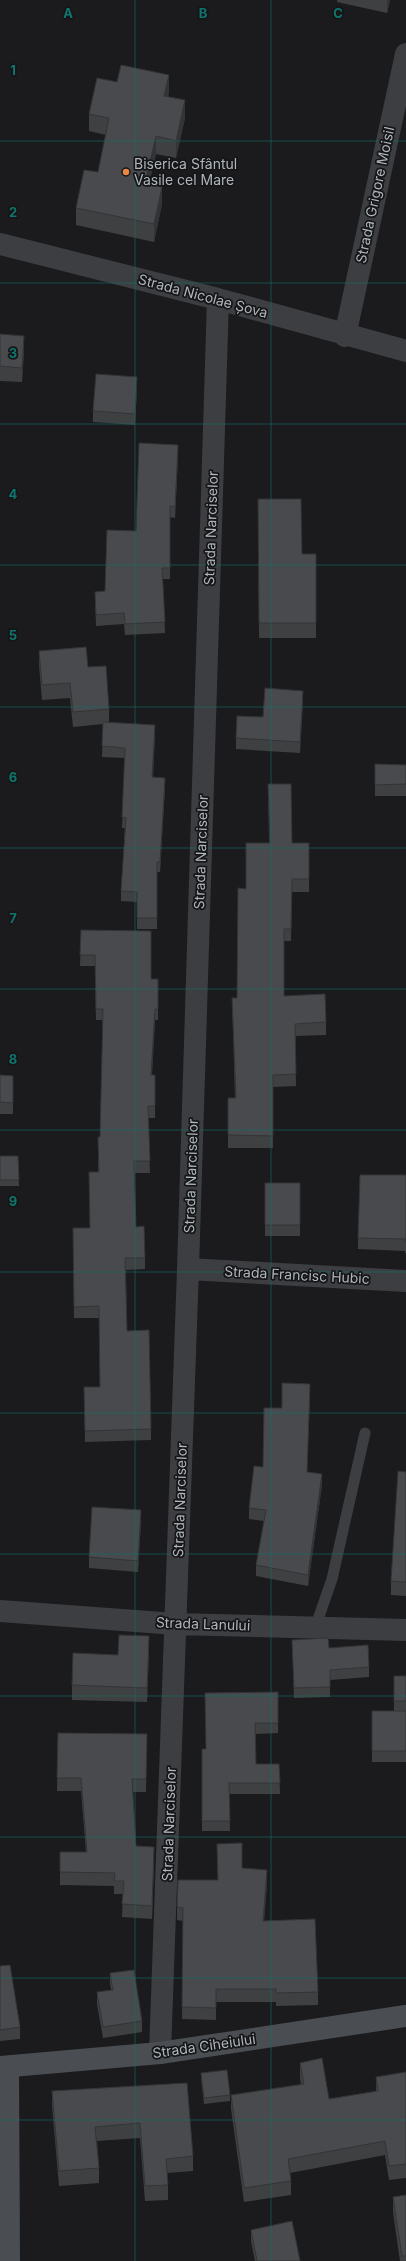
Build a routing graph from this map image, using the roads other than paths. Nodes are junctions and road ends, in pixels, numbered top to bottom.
1 (406, 54) edge
2 (0, 244) edge
3 (218, 300) junction
4 (345, 336) junction
5 (406, 352) edge
6 (188, 1269) junction
7 (406, 1281) edge
8 (365, 1433) dead end
9 (0, 1611) edge
10 (176, 1624) junction
11 (315, 1628) junction
12 (406, 1630) edge
13 (406, 2016) edge
14 (160, 2053) junction
15 (4, 2067) edge
16 (9, 2261) edge

1 - 4 street, Strada Grigore Moisil
2 - 3 street, Strada Nicolae Șova
3 - 4 street, Strada Nicolae Șova
3 - 6 street, Strada Narciselor
4 - 5 street, Strada Nicolae Șova
6 - 7 street, Strada Francisc Hubic
6 - 10 street, Strada Narciselor
8 - 11 lane
9 - 10 street, Strada Lanului
10 - 11 street, Strada Lanului
10 - 14 street, Strada Narciselor
11 - 12 street, Strada Lanului
13 - 14 street, Strada Ciheiului
14 - 15 street, Strada Ciheiului
15 - 16 street

